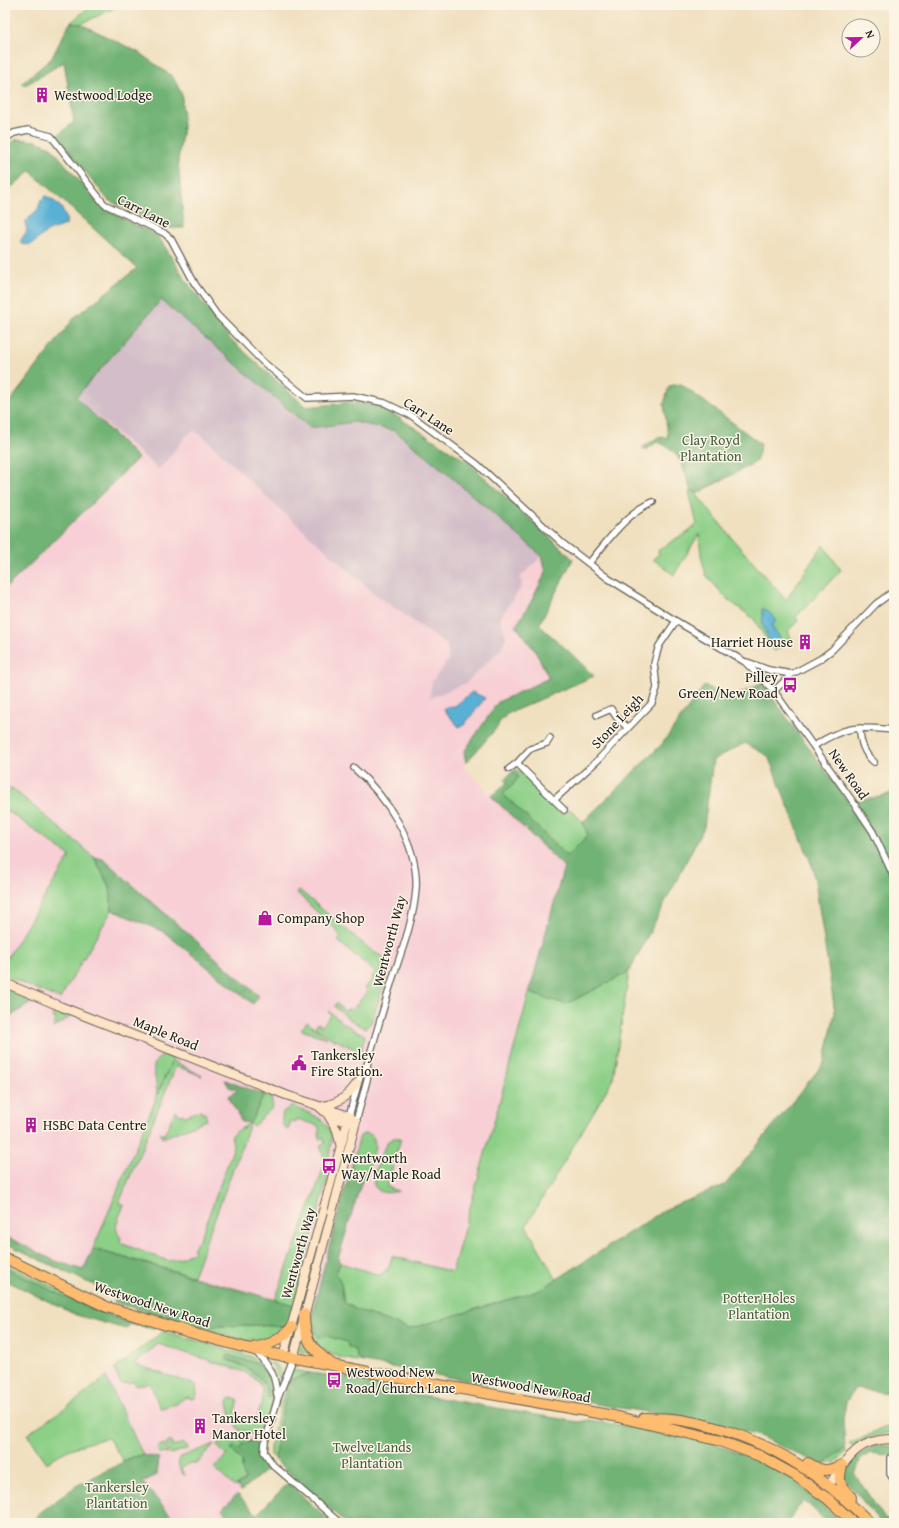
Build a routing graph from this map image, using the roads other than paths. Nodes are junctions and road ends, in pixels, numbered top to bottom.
1 (5, 139) edge
2 (653, 502) dead end
3 (590, 563) junction
4 (894, 590) edge
5 (676, 621) junction
6 (745, 662) junction
7 (792, 674) junction
8 (774, 691) junction
9 (597, 714) dead end
10 (628, 728) junction
11 (860, 728) junction
12 (894, 730) edge
13 (550, 738) dead end
14 (814, 746) junction
15 (874, 762) dead end
16 (517, 763) junction
17 (354, 768) dead end
18 (510, 769) dead end
19 (554, 800) junction
20 (564, 810) dead end
21 (894, 877) edge
22 (5, 983) edge
23 (367, 1065) junction
24 (357, 1083) junction
25 (318, 1106) junction
26 (328, 1115) junction
27 (348, 1119) junction
28 (356, 1122) junction
29 (341, 1147) junction
30 (5, 1258) edge
31 (304, 1314) junction
32 (292, 1327) junction
33 (252, 1349) junction
34 (288, 1358) junction
35 (335, 1366) junction
36 (278, 1398) junction
37 (614, 1416) junction
38 (894, 1439) edge
39 (776, 1452) junction
40 (890, 1458) dead end
41 (842, 1466) junction
42 (894, 1480) edge
43 (829, 1485) junction
44 (816, 1490) junction
45 (340, 1523) edge
46 (854, 1523) edge
47 (861, 1523) edge
48 (870, 1523) edge

1 - 3 street, Carr Lane
2 - 3 street
3 - 5 street, Carr Lane
4 - 7 street
5 - 6 street, Carr Lane
5 - 10 street, Stone Leigh
6 - 7 street, Carr Lane
6 - 8 street, Carr Lane
7 - 8 street
8 - 14 street, New Road
9 - 10 street
10 - 19 street, Stone Leigh
11 - 12 street
11 - 14 street
11 - 15 street
13 - 16 street
14 - 21 street, New Road
16 - 18 street
16 - 19 street
17 - 23 street, Wentworth Way
19 - 20 street
22 - 25 street, Maple Road
23 - 24 street, Wentworth Way
23 - 28 street, Wentworth Way
24 - 25 street
24 - 27 street, Wentworth Way
25 - 26 street, Maple Road
25 - 27 street, Maple Road
26 - 27 street, Maple Road
26 - 29 street
27 - 28 street, Maple Road
27 - 29 street, Wentworth Way
28 - 31 street, Wentworth Way
29 - 32 street, Wentworth Way
30 - 33 highway, Westwood New Road
31 - 34 street, Wentworth Way
31 - 35 highway
32 - 33 highway
32 - 34 street, Wentworth Way
33 - 34 highway, Westwood New Road
33 - 36 street
34 - 35 highway, Westwood New Road
34 - 36 street
35 - 37 highway, Westwood New Road
36 - 45 street
37 - 39 highway, Westwood New Road
37 - 44 highway, Westwood New Road
38 - 41 street
39 - 41 highway
39 - 43 highway, Westwood New Road
40 - 42 street
41 - 43 street
41 - 48 highway
43 - 44 highway
43 - 47 highway
43 - 48 highway, Westwood New Road
44 - 46 highway, Westwood New Road

